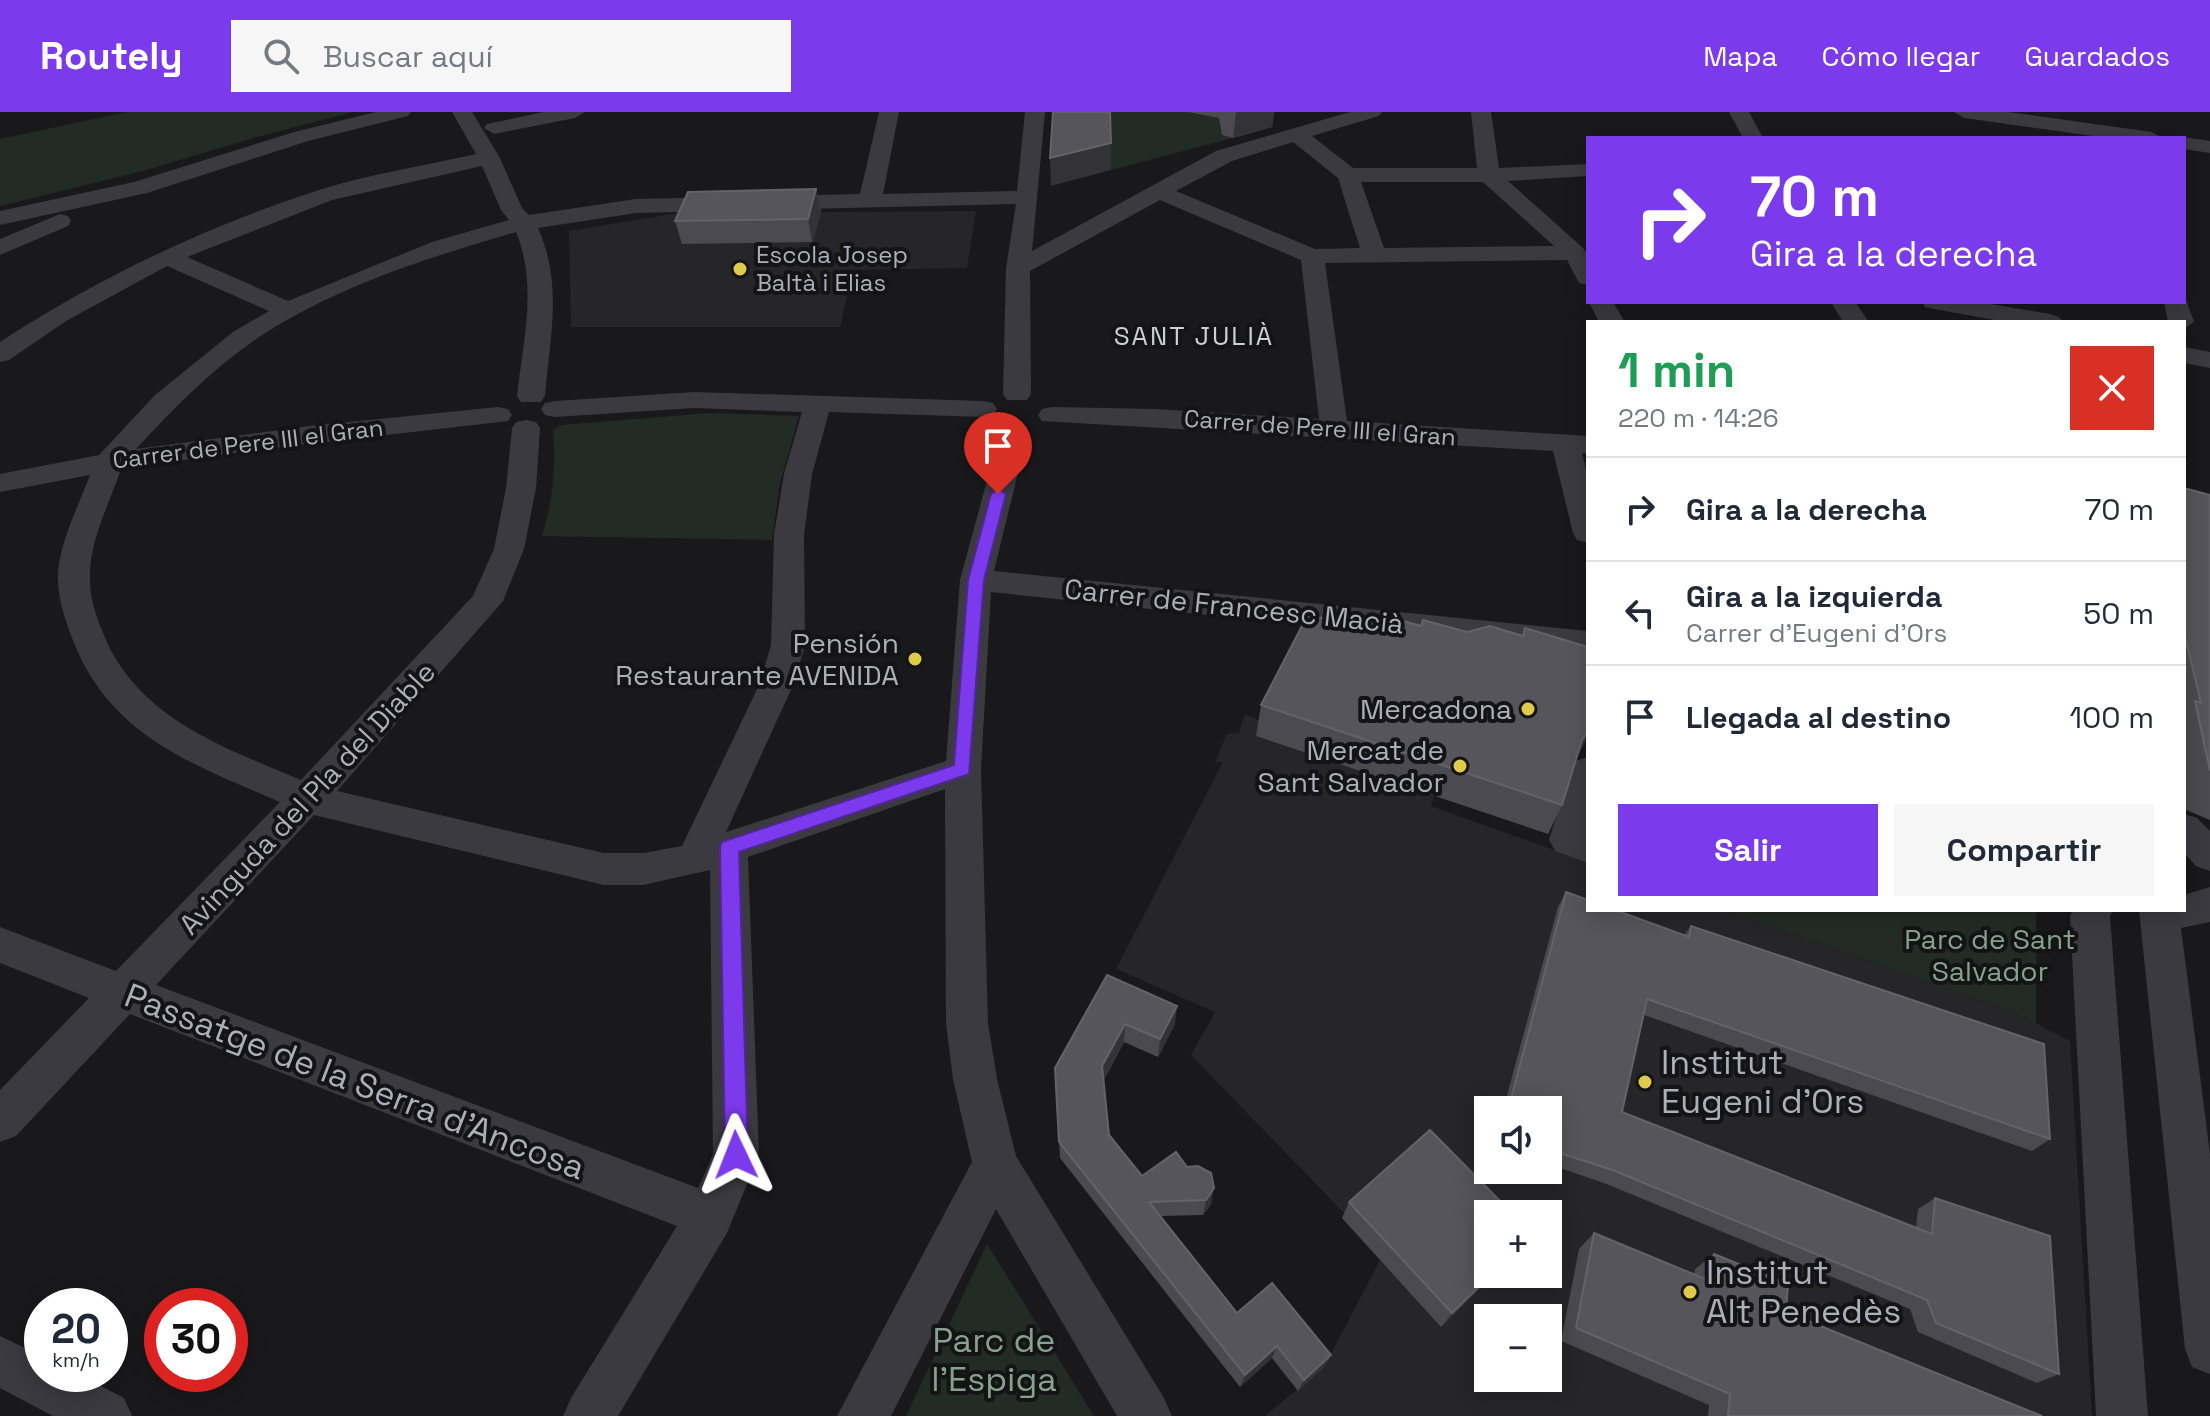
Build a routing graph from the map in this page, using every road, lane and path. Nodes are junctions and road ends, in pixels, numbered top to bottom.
1 (401, 112) edge
2 (462, 112) edge
3 (575, 112) edge
4 (889, 112) edge
5 (1035, 112) edge
6 (1372, 112) edge
7 (1481, 112) edge
8 (1739, 112) edge
9 (1964, 112) edge
10 (2121, 112) edge
11 (490, 120) edge
12 (1292, 122) edge
13 (2012, 122) edge
14 (1752, 136) edge
15 (2128, 136) edge
16 (2186, 143) edge
17 (2210, 147) edge
18 (489, 158) junction
19 (1586, 170) edge
20 (1348, 175) junction
21 (1489, 175) junction
22 (139, 188) junction
23 (1160, 192) junction
24 (1028, 197) junction
25 (870, 201) junction
26 (0, 218) edge
27 (524, 223) junction
28 (0, 248) edge
29 (1575, 253) junction
30 (1374, 255) junction
31 (1312, 256) junction
32 (166, 257) junction
33 (1018, 268) junction
34 (1586, 274) edge
35 (1946, 304) edge
36 (288, 310) junction
37 (2038, 320) edge
38 (6, 344) edge
39 (1017, 394) junction
40 (818, 403) junction
41 (983, 409) junction
42 (528, 412) junction
43 (1052, 415) junction
44 (1334, 429) junction
45 (1013, 436) junction
46 (1576, 445) edge
47 (110, 460) junction
48 (0, 483) edge
49 (1586, 518) edge
50 (976, 580) junction
51 (1586, 643) edge
52 (963, 769) junction
53 (1586, 786) edge
54 (306, 798) junction
55 (2186, 829) edge
56 (2186, 830) edge
57 (2210, 840) edge
58 (1578, 844) edge
59 (712, 853) junction
60 (2210, 855) edge
61 (2210, 904) edge
62 (2186, 911) edge
63 (2092, 912) edge
64 (2159, 912) edge
65 (0, 945) edge
66 (123, 994) junction
67 (0, 1121) edge
68 (995, 1164) junction
69 (710, 1216) junction
70 (2210, 1349) edge
71 (0, 1361) edge
72 (106, 1416) edge
73 (589, 1416) edge
74 (863, 1416) edge
75 (1146, 1416) edge
76 (2122, 1416) edge

1 - 22 street
2 - 18 street, Avinguda del Pla del Diable
3 - 11 street
4 - 25 street
5 - 24 street
6 - 12 street
7 - 21 street
8 - 14 street
9 - 13 street
10 - 15 street
11 - 27 street, Avinguda del Pla del Diable
12 - 20 street
12 - 23 street
13 - 15 street
16 - 17 street
18 - 27 street, Avinguda del Pla del Diable
18 - 32 street
19 - 21 street
20 - 21 street
20 - 30 street
21 - 29 street
22 - 26 street
22 - 28 street
23 - 31 street
23 - 33 street
24 - 25 street
24 - 33 street
25 - 27 street
27 - 36 street
27 - 42 street, Avinguda del Pla del Diable
29 - 30 street
29 - 34 street
30 - 31 street
31 - 44 street
32 - 36 street
32 - 38 street
33 - 39 street
35 - 37 street
36 - 47 street
39 - 41 street
39 - 43 street
40 - 41 street, Carrer de Pere III el Gran
40 - 42 street, Carrer de Pere III el Gran
40 - 59 street
41 - 45 street
42 - 47 street, Carrer de Pere III el Gran
42 - 54 street, Avinguda del Pla del Diable
43 - 44 street, Carrer de Pere III el Gran
43 - 45 street
44 - 46 street, Carrer de Pere III el Gran
45 - 50 street
46 - 49 street
47 - 48 street, Carrer de Pere III el Gran
47 - 54 street
50 - 51 street, Carrer de Francesc Macià
50 - 52 street
52 - 59 street
52 - 68 street
53 - 58 street
54 - 59 street
54 - 66 street, Avinguda del Pla del Diable
55 - 57 street
56 - 60 street
59 - 69 street
61 - 62 street
63 - 76 street
64 - 70 street
65 - 66 street, Passatge de la Serra d'Ancosa
66 - 67 street, Avinguda del Pla del Diable
66 - 69 street, Passatge de la Serra d'Ancosa
68 - 74 street
68 - 75 street
69 - 73 street
71 - 72 street

